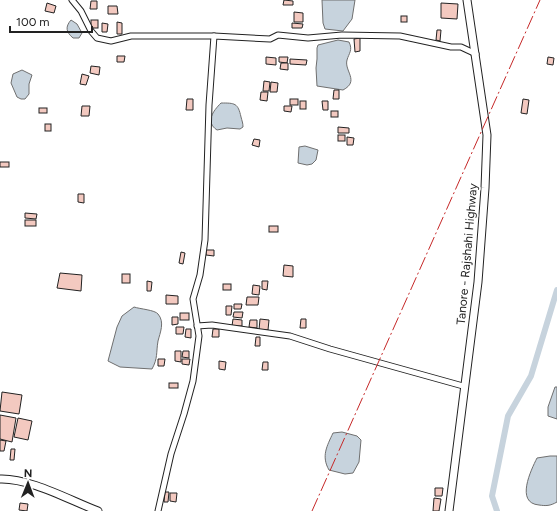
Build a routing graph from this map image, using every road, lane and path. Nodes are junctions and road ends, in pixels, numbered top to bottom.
1 (72, 0) edge
2 (467, 0) edge
3 (214, 36) junction
4 (476, 54) junction
5 (197, 326) junction
6 (464, 386) junction
7 (0, 479) edge
8 (98, 511) edge
9 (158, 511) edge
10 (449, 511) edge

1 - 3 street
2 - 4 main road, Tanore - Rajshahi Highway
3 - 4 street
3 - 5 street
4 - 6 main road, Tanore - Rajshahi Highway
5 - 6 street
5 - 9 street
6 - 10 main road, Tanore - Rajshahi Highway
7 - 8 main road

